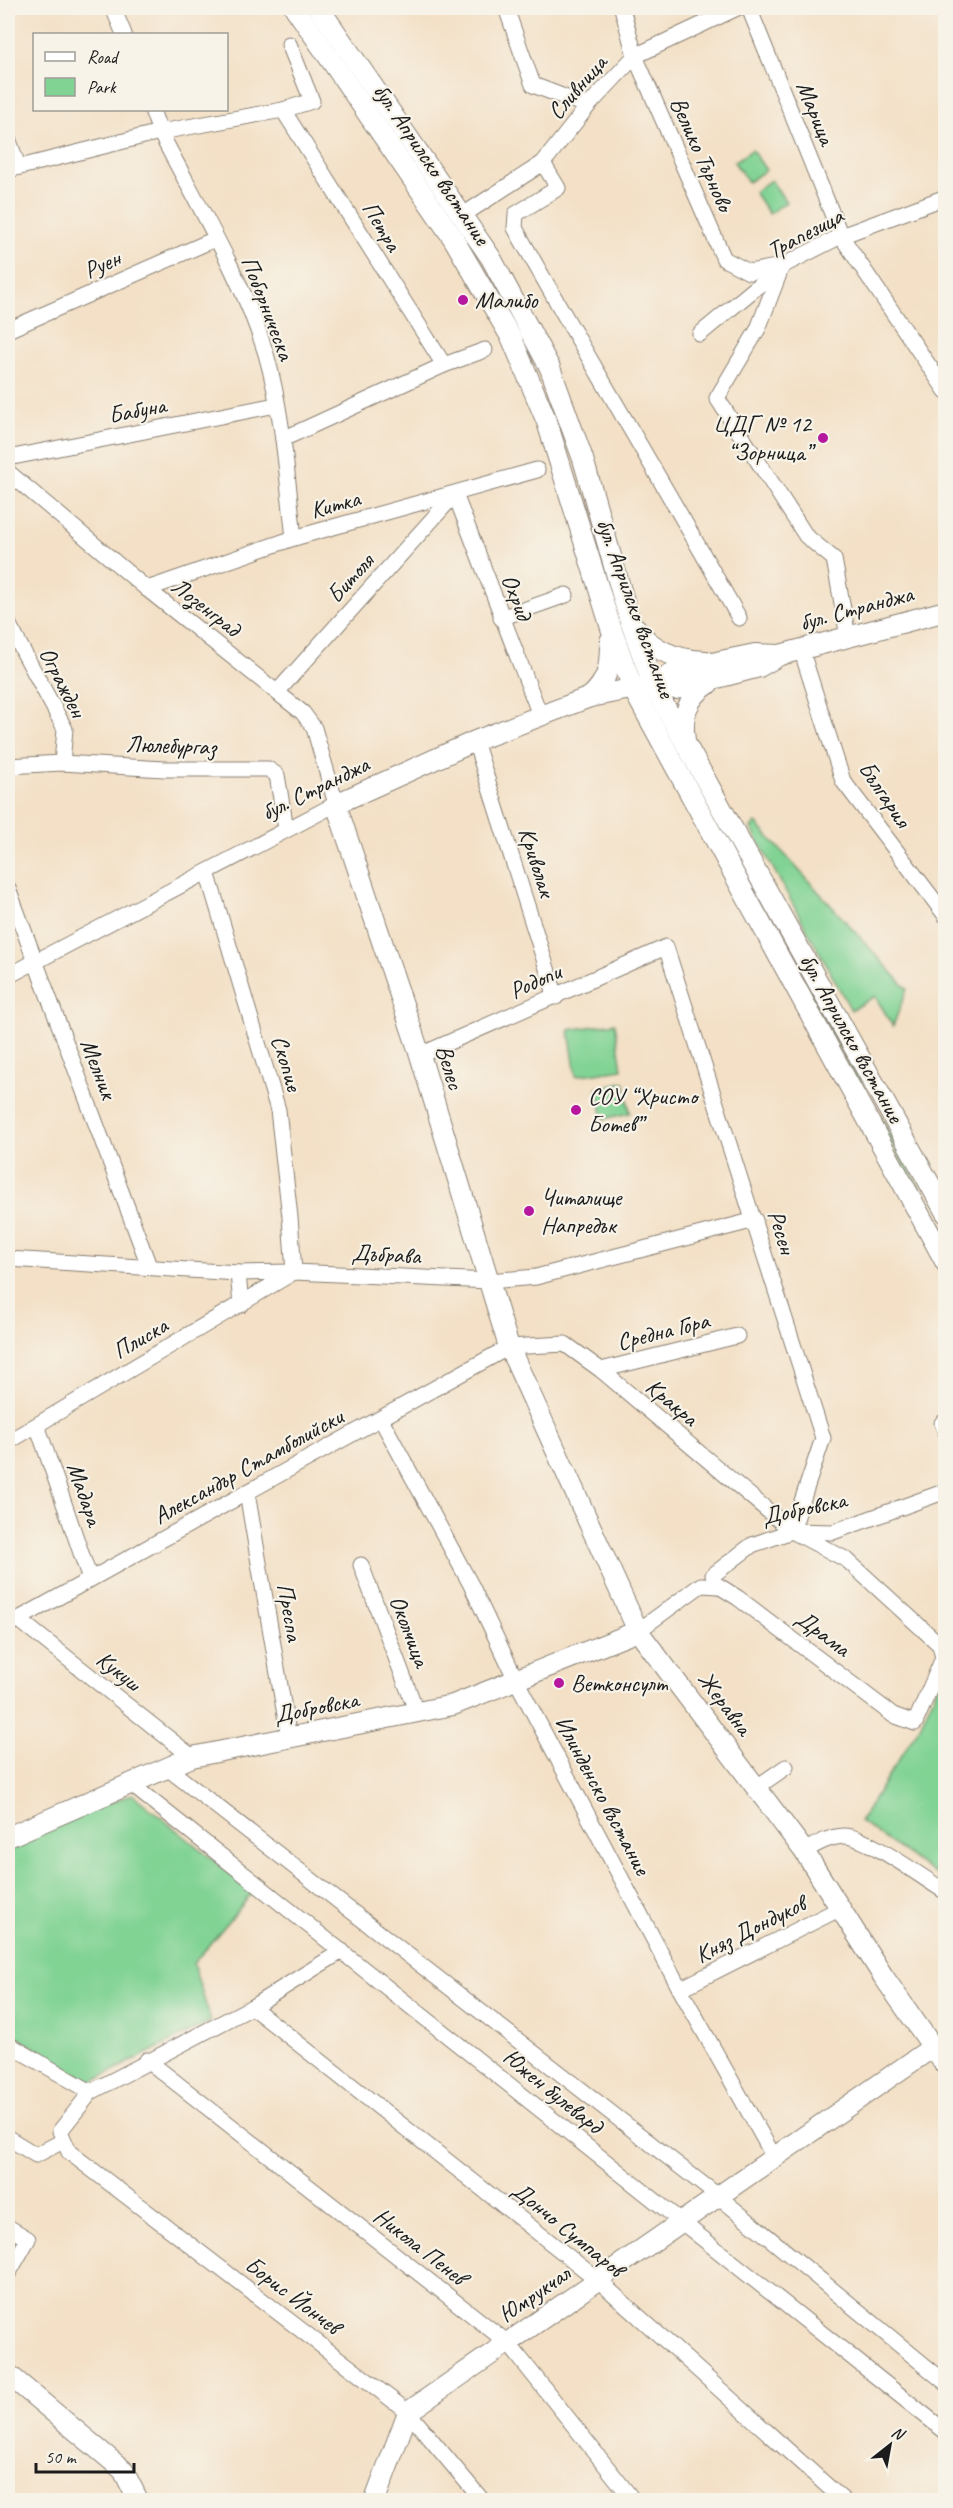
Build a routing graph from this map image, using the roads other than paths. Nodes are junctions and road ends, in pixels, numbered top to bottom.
1 (113, 8) edge
2 (295, 8) edge
3 (319, 8) edge
4 (506, 8) edge
5 (622, 8) edge
6 (737, 8) edge
7 (749, 8) edge
8 (124, 33) edge
9 (289, 44) dead end
10 (635, 56) junction
11 (588, 106) junction
12 (283, 110) junction
13 (152, 111) edge
14 (160, 132) junction
15 (8, 138) edge
16 (543, 163) junction
17 (13, 168) edge
18 (945, 197) edge
19 (463, 215) junction
20 (841, 236) junction
21 (215, 239) junction
22 (782, 266) junction
23 (8, 330) edge
24 (700, 334) dead end
25 (485, 350) dead end
26 (444, 365) junction
27 (945, 391) edge
28 (276, 405) junction
29 (283, 439) junction
30 (8, 458) edge
31 (537, 470) dead end
32 (8, 472) edge
33 (455, 494) junction
34 (294, 538) junction
35 (147, 589) junction
36 (566, 595) dead end
37 (945, 611) edge
38 (501, 618) junction
39 (629, 618) junction
40 (739, 618) dead end
41 (8, 623) edge
42 (611, 628) junction
43 (848, 637) junction
44 (801, 649) junction
45 (718, 670) junction
46 (657, 684) junction
47 (633, 689) junction
48 (278, 691) junction
49 (591, 698) junction
50 (540, 715) junction
51 (475, 741) junction
52 (686, 743) junction
53 (62, 763) junction
54 (8, 766) edge
55 (336, 804) junction
56 (286, 829) junction
57 (207, 872) junction
58 (8, 888) edge
59 (945, 916) edge
60 (666, 947) joint
61 (33, 960) junction
62 (8, 976) edge
63 (556, 997) junction
64 (420, 1055) junction
65 (945, 1213) edge
66 (755, 1220) junction
67 (8, 1259) edge
68 (945, 1263) edge
69 (149, 1266) junction
70 (294, 1272) junction
71 (237, 1273) junction
72 (489, 1281) junction
73 (241, 1305) junction
74 (737, 1336) dead end
75 (509, 1347) junction
76 (601, 1371) junction
77 (381, 1419) junction
78 (37, 1425) junction
79 (8, 1442) edge
80 (945, 1491) edge
81 (247, 1493) junction
82 (792, 1532) junction
83 (360, 1565) dead end
84 (90, 1579) junction
85 (707, 1580) junction
86 (13, 1622) edge
87 (638, 1631) junction
88 (516, 1680) junction
89 (417, 1713) junction
90 (915, 1723) joint
91 (289, 1738) junction
92 (192, 1757) junction
93 (166, 1767) junction
94 (786, 1767) dead end
95 (132, 1785) junction
96 (757, 1787) junction
97 (8, 1838) edge
98 (804, 1851) junction
99 (945, 1892) edge
100 (841, 1908) junction
101 (342, 1951) junction
102 (680, 1989) junction
103 (252, 2007) junction
104 (8, 2044) edge
105 (933, 2047) junction
106 (147, 2060) junction
107 (945, 2066) edge
108 (91, 2092) junction
109 (8, 2138) edge
110 (63, 2141) junction
111 (774, 2157) junction
112 (713, 2200) junction
113 (685, 2220) junction
114 (8, 2227) edge
115 (8, 2274) edge
116 (598, 2280) junction
117 (508, 2343) junction
118 (8, 2374) edge
119 (945, 2383) edge
120 (408, 2412) junction
121 (945, 2432) edge
122 (138, 2500) edge
123 (375, 2500) edge
124 (482, 2500) edge
125 (633, 2500) edge
126 (843, 2500) edge

1 - 8 street
2 - 42 street, бул. Априлско въстание
3 - 19 street, бул. Априлско въстание
4 - 11 street
5 - 10 street, Велико Търново
6 - 10 street, Сливница
7 - 20 street, Марица
9 - 12 street
10 - 11 street, Сливница
10 - 22 street, Велико Търново
11 - 16 street, Сливница
12 - 14 street
12 - 26 street, Петра
13 - 14 street, Поборническа
14 - 17 street
14 - 21 street, Поборническа
15 - 17 street
16 - 19 street, Сливница
16 - 40 street
18 - 20 street, Трапезица
19 - 39 street, бул. Априлско въстание
20 - 22 street, Трапезица
20 - 27 street, Марица
21 - 23 street, Руен
21 - 28 street, Поборническа
22 - 24 street, Трапезица
22 - 43 street
25 - 26 street
26 - 29 street
28 - 29 street, Поборническа
28 - 30 street, Бабуна
29 - 34 street, Поборническа
31 - 33 street, Китка
32 - 35 street, Лозенград
33 - 34 street, Китка
33 - 38 street, Охрид
33 - 48 street, Битоля
34 - 35 street, Китка
35 - 48 street, Лозенград
36 - 38 street
37 - 43 street, бул. Странджа
38 - 50 street, Охрид
39 - 45 street
39 - 46 street, бул. Априлско въстание
41 - 53 street, Огражден
42 - 47 street, бул. Априлско въстание
42 - 49 street
43 - 44 street, бул. Странджа
44 - 45 street, бул. Странджа
44 - 59 street, България
45 - 46 street, бул. Странджа
45 - 52 street
46 - 47 street, бул. Странджа
46 - 52 street, бул. Априлско въстание
47 - 49 street, бул. Странджа
47 - 68 street, бул. Априлско въстание
48 - 55 street, Лозенград
49 - 50 street, бул. Странджа
50 - 51 street, бул. Странджа
51 - 55 street, бул. Странджа
51 - 63 street, Криволак
52 - 65 street, бул. Априлско въстание
53 - 54 street, Люлебургаз
53 - 56 street, Люлебургаз
55 - 56 street, бул. Странджа
55 - 64 street, Велес
56 - 57 street, бул. Странджа
57 - 61 street, бул. Странджа
57 - 70 street, Скопие
58 - 61 street, Мелник
60 - 63 street, Родопи
60 - 66 street, Ресен
61 - 62 street, бул. Странджа
61 - 69 street, Мелник
63 - 64 street, Родопи
64 - 72 street, Велес
66 - 72 street, Дъбрава
66 - 82 street, Ресен
67 - 69 street, Дъбрава
69 - 71 street, Дъбрава
70 - 71 street, Дъбрава
70 - 72 street, Дъбрава
70 - 73 street, Плиска
71 - 73 street
72 - 75 street, Велес
73 - 78 street, Плиска
74 - 76 street, Средна Гора
75 - 76 street, Кракра
75 - 77 street, Александър Стамболийски
75 - 87 street, Жеравна
76 - 82 street, Кракра
77 - 81 street, Александър Стамболийски
77 - 88 street, Илинденско въстание
78 - 79 street, Плиска
78 - 84 street, Мадара
80 - 82 street, Добровска
81 - 84 street, Александър Стамболийски
81 - 91 street, Преспа
82 - 85 street, Добровска
82 - 90 street, Кракра
83 - 89 street, Околчица
84 - 86 street, Александър Стамболийски
85 - 87 street, Добровска
85 - 90 street, Драма
86 - 92 street, Кукуш
87 - 88 street, Добровска
87 - 96 street, Жеравна
88 - 89 street, Добровска
88 - 102 street, Илинденско въстание
89 - 91 street, Добровска
91 - 92 street, Добровска
92 - 93 street, Добровска
93 - 95 street, Добровска
93 - 112 street
94 - 96 street
95 - 97 street, Добровска
95 - 101 street, Южен булевард
96 - 98 street, Жеравна
98 - 99 street
98 - 100 street, Жеравна
100 - 102 street, Княз Дондуков
100 - 105 street, Жеравна
101 - 103 street
101 - 113 street, Южен булевард
102 - 111 street, Илинденско въстание
103 - 106 street
103 - 116 street, Дончо Сумпаров
104 - 108 street
105 - 107 street, Жеравна
105 - 111 street
106 - 108 street
106 - 117 street, Никола Пенев
108 - 110 street
109 - 110 street
110 - 120 street, Борис Йончев
111 - 112 street
112 - 113 street, Юмрукчал
112 - 119 street
113 - 116 street, Юмрукчал
113 - 121 street, Южен булевард
114 - 115 street
116 - 117 street, Юмрукчал
116 - 126 street, Дончо Сумпаров
117 - 120 street, Юмрукчал
117 - 125 street, Никола Пенев
118 - 122 street
120 - 123 street
120 - 124 street, Борис Йончев

